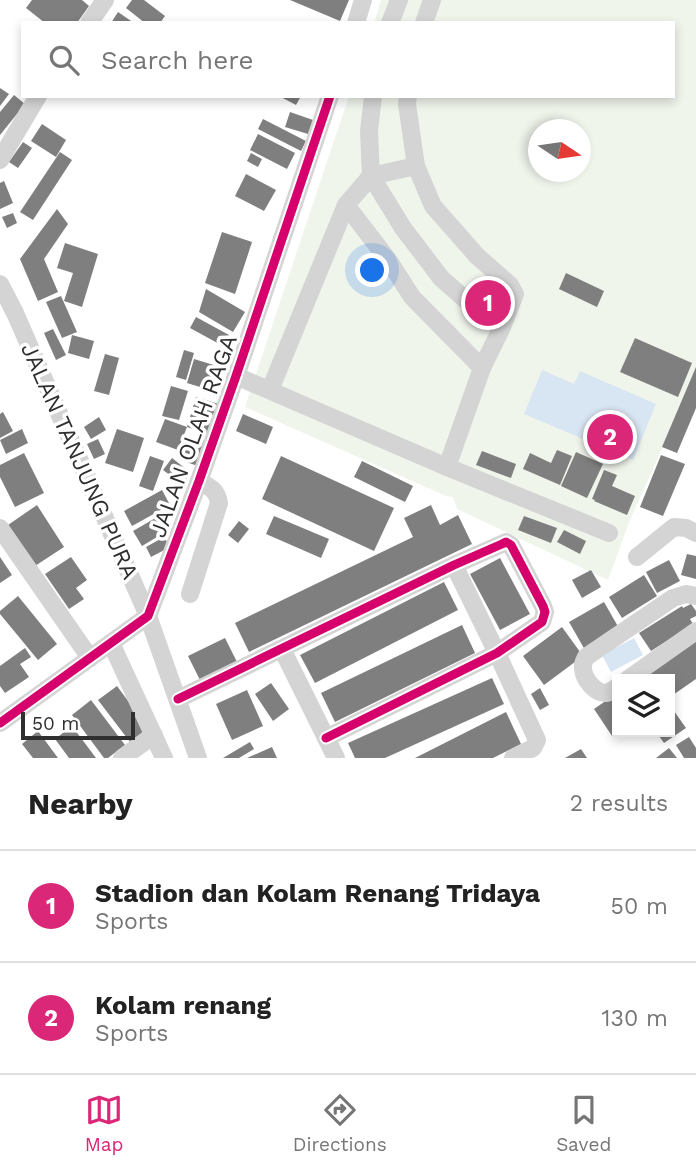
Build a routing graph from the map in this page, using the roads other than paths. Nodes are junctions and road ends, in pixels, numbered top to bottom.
1 (105, 0) edge
2 (363, 0) edge
3 (399, 0) edge
4 (432, 0) edge
5 (90, 21) edge
6 (357, 21) edge
7 (391, 21) edge
8 (425, 21) edge
9 (37, 98) edge
10 (329, 98) edge
11 (373, 98) edge
12 (408, 98) edge
13 (0, 160) edge
14 (416, 166) junction
15 (372, 176) junction
16 (346, 205) junction
17 (4, 303) edge
18 (502, 327) junction
19 (482, 368) junction
20 (236, 376) junction
21 (270, 390) junction
22 (447, 467) junction
23 (199, 481) junction
24 (0, 528) edge
25 (609, 533) dead end
26 (696, 533) edge
27 (637, 557) dead end
28 (453, 565) junction
29 (190, 594) dead end
30 (696, 596) edge
31 (148, 616) junction
32 (696, 631) edge
33 (111, 643) junction
34 (282, 649) junction
35 (497, 653) junction
36 (90, 658) junction
37 (635, 674) edge
38 (612, 691) edge
39 (178, 699) junction
40 (2, 718) edge
41 (154, 735) junction
42 (326, 738) junction
43 (122, 758) edge
44 (164, 758) edge
45 (198, 758) edge
46 (336, 758) edge
47 (513, 758) edge

1 - 5 street
2 - 6 street
3 - 7 street
4 - 8 street
9 - 13 street
10 - 20 street, JALAN OLAH RAGA
11 - 15 street
12 - 14 street
14 - 15 street
14 - 18 street
15 - 16 street
15 - 18 street
16 - 19 street
16 - 21 street
17 - 31 street, JALAN TANJUNG PURA
18 - 19 street
19 - 22 street
20 - 21 street
20 - 23 street, JALAN OLAH RAGA
21 - 22 street
22 - 25 street
23 - 29 street
23 - 31 street, JALAN OLAH RAGA
24 - 36 street
26 - 27 street
28 - 34 street
28 - 35 street
28 - 35 street
30 - 38 street
31 - 33 street
31 - 39 street, JALAN TANJUNG PURA
32 - 37 street
33 - 36 street
33 - 41 street
34 - 39 street
34 - 42 street
35 - 42 street
35 - 47 street
36 - 40 street
39 - 45 street, JALAN TANJUNG PURA
41 - 43 street
41 - 44 street
42 - 46 street

